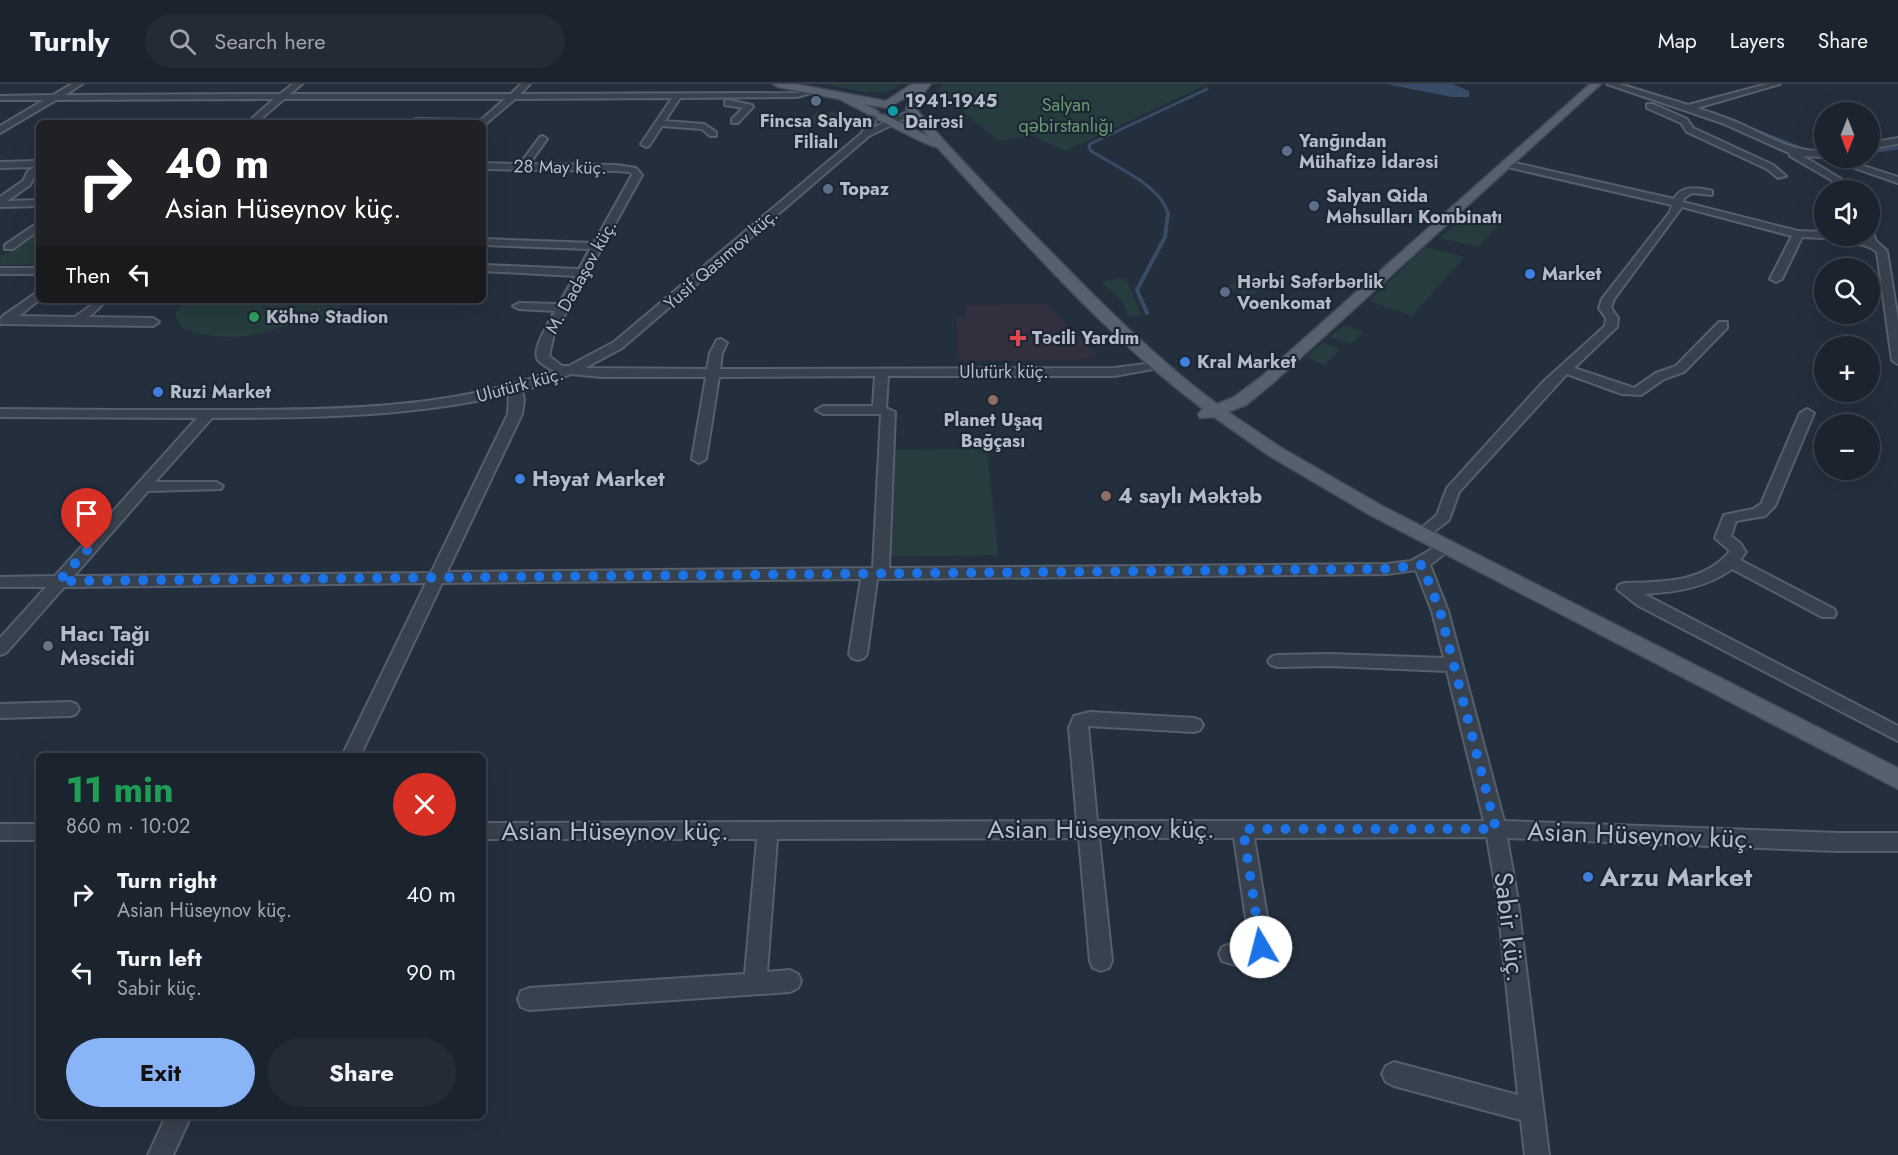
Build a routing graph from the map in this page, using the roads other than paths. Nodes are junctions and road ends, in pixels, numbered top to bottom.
1 (78, 84) edge
2 (298, 84) edge
3 (526, 84) edge
4 (778, 84) edge
5 (919, 84) edge
6 (926, 84) edge
7 (1611, 84) edge
8 (1776, 84) edge
9 (1594, 86) edge
10 (814, 91) junction
11 (678, 95) junction
12 (725, 95) junction
13 (514, 96) junction
14 (842, 96) junction
15 (282, 97) junction
16 (0, 98) edge
17 (54, 98) junction
18 (1688, 108) junction
19 (892, 114) junction
20 (255, 120) edge
21 (486, 120) edge
22 (735, 121) dead end
23 (660, 123) junction
24 (0, 130) edge
25 (713, 134) dead end
26 (866, 134) junction
27 (543, 139) dead end
28 (1898, 141) edge
29 (646, 144) dead end
30 (1880, 144) edge
31 (1787, 150) junction
32 (1814, 155) edge
33 (1506, 164) junction
34 (0, 165) edge
35 (36, 166) edge
36 (486, 166) edge
37 (522, 167) junction
38 (1863, 168) edge
39 (36, 169) edge
40 (636, 172) joint
41 (1781, 176) dead end
42 (1836, 178) dead end
43 (1898, 180) edge
44 (1709, 193) dead end
45 (0, 202) edge
46 (36, 203) edge
47 (1677, 203) junction
48 (36, 227) edge
49 (1798, 234) junction
50 (1814, 235) edge
51 (486, 242) edge
52 (598, 246) junction
53 (1878, 246) edge
54 (9, 248) dead end
55 (486, 268) edge
56 (0, 271) edge
57 (36, 271) edge
58 (583, 273) junction
59 (1776, 279) dead end
60 (36, 296) edge
61 (1893, 301) edge
62 (96, 305) dead end
63 (519, 306) dead end
64 (563, 308) junction
65 (77, 321) junction
66 (153, 322) dead end
67 (2, 323) edge
68 (1723, 325) dead end
69 (1896, 341) edge
70 (721, 343) dead end
71 (1898, 360) edge
72 (1149, 366) junction
73 (1565, 369) junction
74 (568, 371) junction
75 (882, 372) junction
76 (713, 373) junction
77 (515, 389) junction
78 (823, 410) dead end
79 (879, 410) junction
80 (1210, 412) junction
81 (1807, 413) dead end
82 (0, 414) edge
83 (208, 414) junction
84 (699, 459) dead end
85 (216, 486) dead end
86 (143, 487) junction
87 (1422, 534) junction
88 (1439, 552) junction
89 (1731, 562) junction
90 (1422, 565) junction
91 (876, 575) junction
92 (436, 579) junction
93 (59, 581) junction
94 (0, 582) edge
95 (1828, 613) dead end
96 (0, 649) edge
97 (858, 654) dead end
98 (1277, 662) dead end
99 (1455, 665) junction
100 (70, 709) dead end
101 (0, 711) edge
102 (1194, 725) dead end
103 (1898, 734) edge
104 (352, 753) edge
105 (1898, 780) edge
106 (1898, 790) edge
107 (1088, 829) junction
108 (1243, 829) junction
109 (1496, 829) junction
110 (768, 830) junction
111 (486, 831) edge
112 (0, 832) edge
113 (36, 832) edge
114 (1898, 842) edge
115 (1230, 954) dead end
116 (1101, 961) dead end
117 (790, 981) dead end
118 (755, 983) junction
119 (529, 999) dead end
120 (1394, 1074) dead end
121 (1532, 1111) junction
122 (178, 1119) edge
123 (160, 1155) edge
124 (1537, 1155) edge

1 - 17 street
2 - 15 street
3 - 13 street
4 - 10 main road
5 - 19 main road
6 - 19 main road
7 - 18 street
8 - 18 street
9 - 33 main road
9 - 41 street
10 - 12 street
10 - 14 main road
11 - 12 street
11 - 13 street
11 - 23 street
12 - 22 street
13 - 15 street
13 - 21 street
14 - 19 main road
14 - 19 main road
15 - 17 street
15 - 20 street
16 - 17 street
17 - 24 street
18 - 31 street
19 - 26 street
19 - 26 street
19 - 72 main road
19 - 80 main road
23 - 25 street
23 - 29 street
26 - 74 street, Yusif Qasımov küç.
27 - 37 street
28 - 30 street
31 - 32 street
31 - 42 street
33 - 47 street
33 - 80 main road
34 - 35 street
36 - 37 street, 28 May küç.
37 - 40 street, 28 May küç.
38 - 43 street
39 - 45 street
40 - 52 street, M. Dadaşov küç.
44 - 47 street
45 - 46 street
47 - 49 street
47 - 73 street
48 - 54 street
49 - 50 street
49 - 59 street
51 - 52 street
52 - 58 street, M. Dadaşov küç.
53 - 61 street
55 - 58 street
56 - 57 street
58 - 64 street, M. Dadaşov küç.
60 - 67 street
61 - 69 street
62 - 65 street
63 - 64 street
64 - 74 street, M. Dadaşov küç.
65 - 66 street
65 - 67 street
68 - 73 street
69 - 71 street
70 - 76 street
72 - 75 street, Ulutürk küç.
72 - 80 main road
73 - 87 street
74 - 76 street, Ulutürk küç.
74 - 77 street, Ulutürk küç.
75 - 76 street, Ulutürk küç.
75 - 79 street
76 - 84 street
77 - 83 street, Ulutürk küç.
77 - 92 street
78 - 79 street
79 - 91 street
80 - 87 main road
80 - 88 main road
81 - 89 street
82 - 83 street, Ulutürk küç.
83 - 86 street
85 - 86 street
86 - 93 street
87 - 105 main road
88 - 90 street
88 - 106 main road
89 - 95 street
89 - 103 street
90 - 91 street
90 - 99 street, Sabir küç.
91 - 92 street
91 - 97 street
92 - 93 street
92 - 104 street
93 - 94 street
93 - 96 street
98 - 99 street
99 - 109 street, Sabir küç.
100 - 101 street
102 - 107 street
107 - 108 street, Asian Hüseynov küç.
107 - 110 street, Asian Hüseynov küç.
107 - 116 street
108 - 109 street, Asian Hüseynov küç.
108 - 115 street
109 - 114 street, Asian Hüseynov küç.
109 - 121 street, Sabir küç.
110 - 111 street, Asian Hüseynov küç.
110 - 118 street
112 - 113 street
117 - 118 street
118 - 119 street
120 - 121 street
121 - 124 street, Sabir küç.
122 - 123 street

